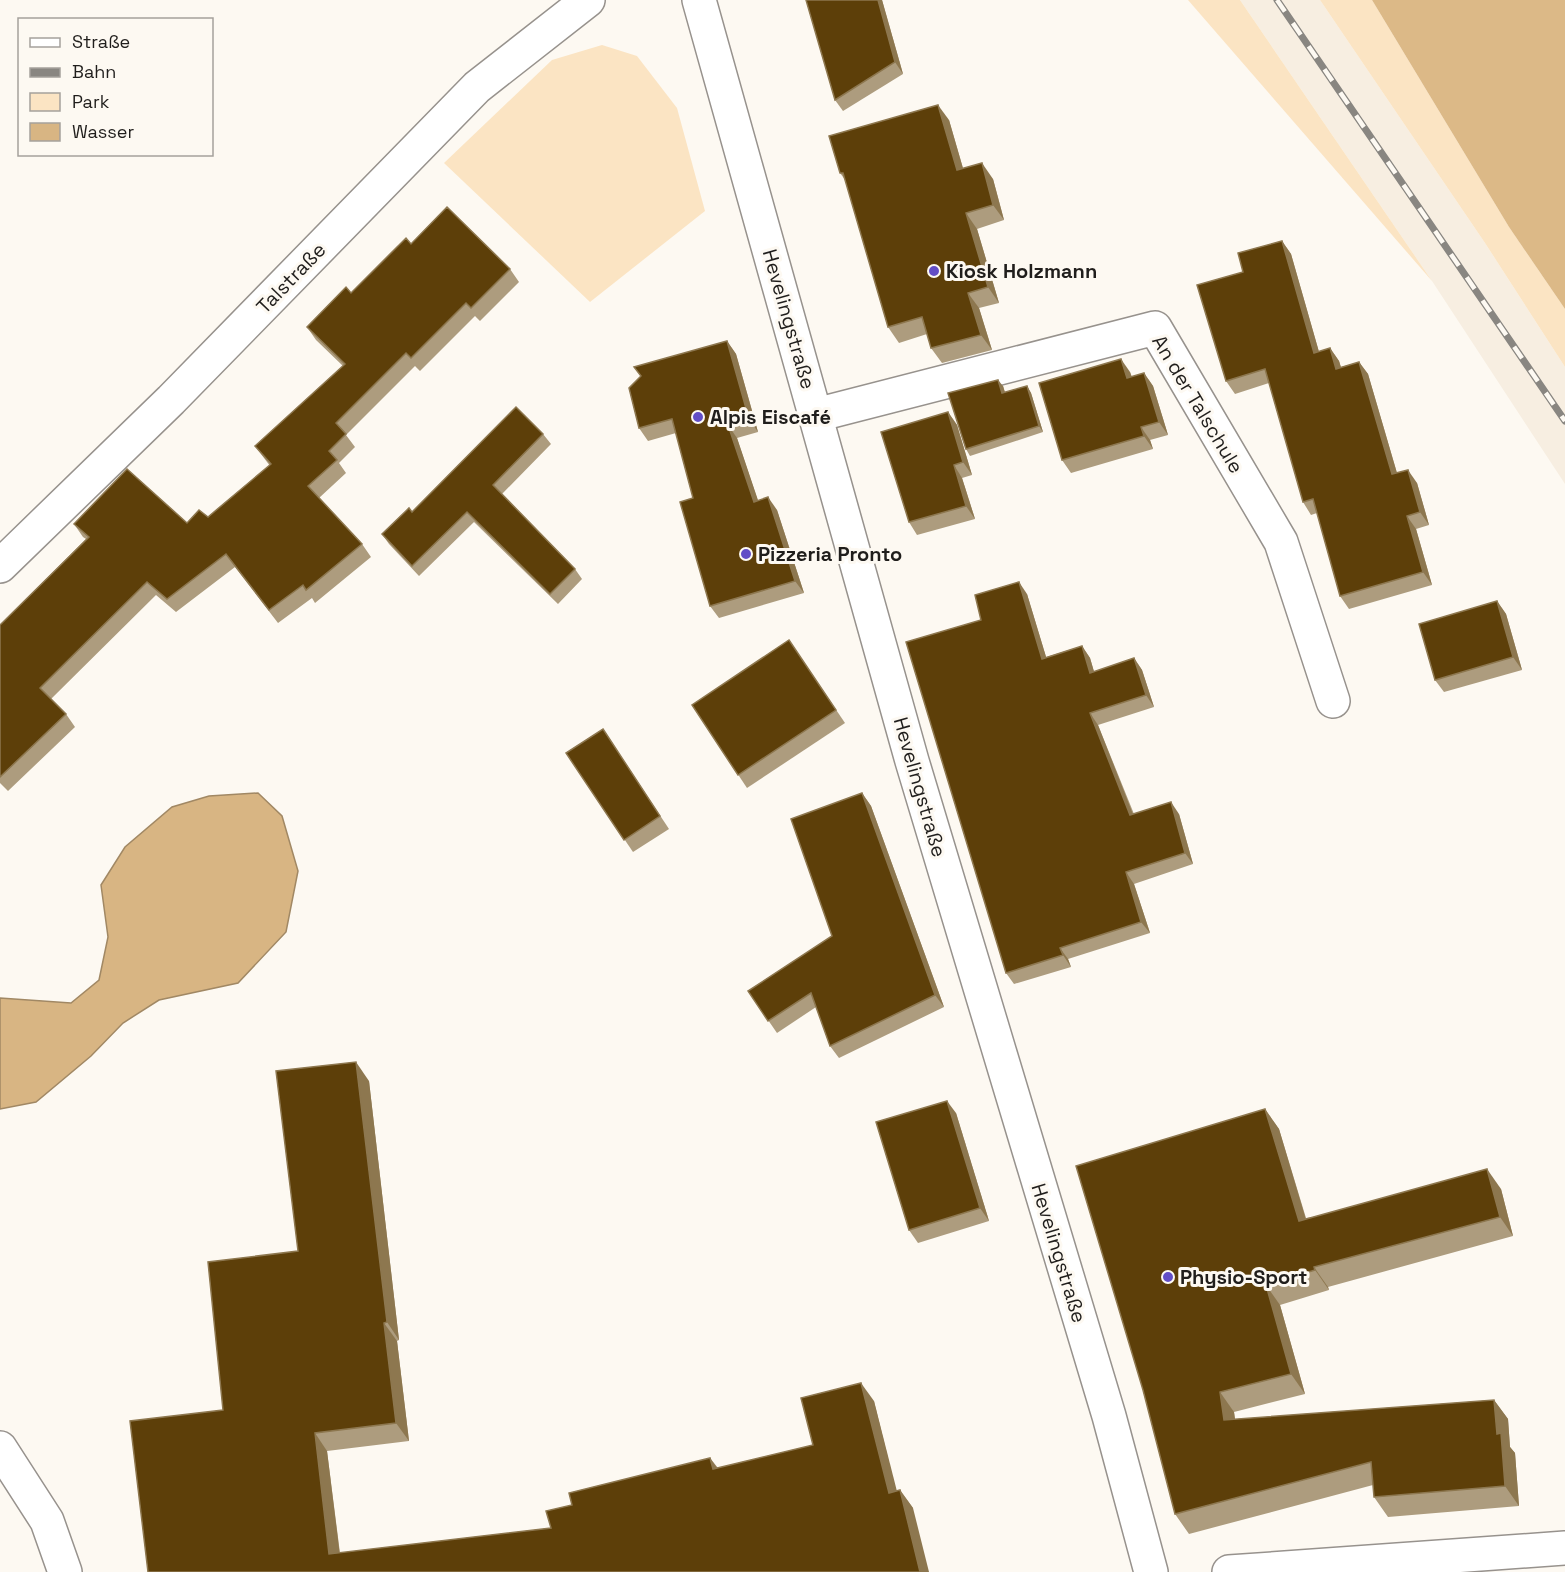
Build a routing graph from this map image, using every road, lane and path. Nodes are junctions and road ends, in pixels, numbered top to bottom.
1 (588, 0) edge
2 (699, 0) edge
3 (816, 415) junction
4 (0, 566) edge
5 (1333, 700) dead end
6 (0, 1448) edge
7 (1565, 1548) edge
8 (65, 1572) edge
9 (1150, 1572) edge
10 (1230, 1572) edge

1 - 4 street, Talstraße
2 - 3 street, Hevelingstraße
3 - 5 street, An der Talschule
3 - 9 street, Hevelingstraße
6 - 8 street
7 - 10 street

